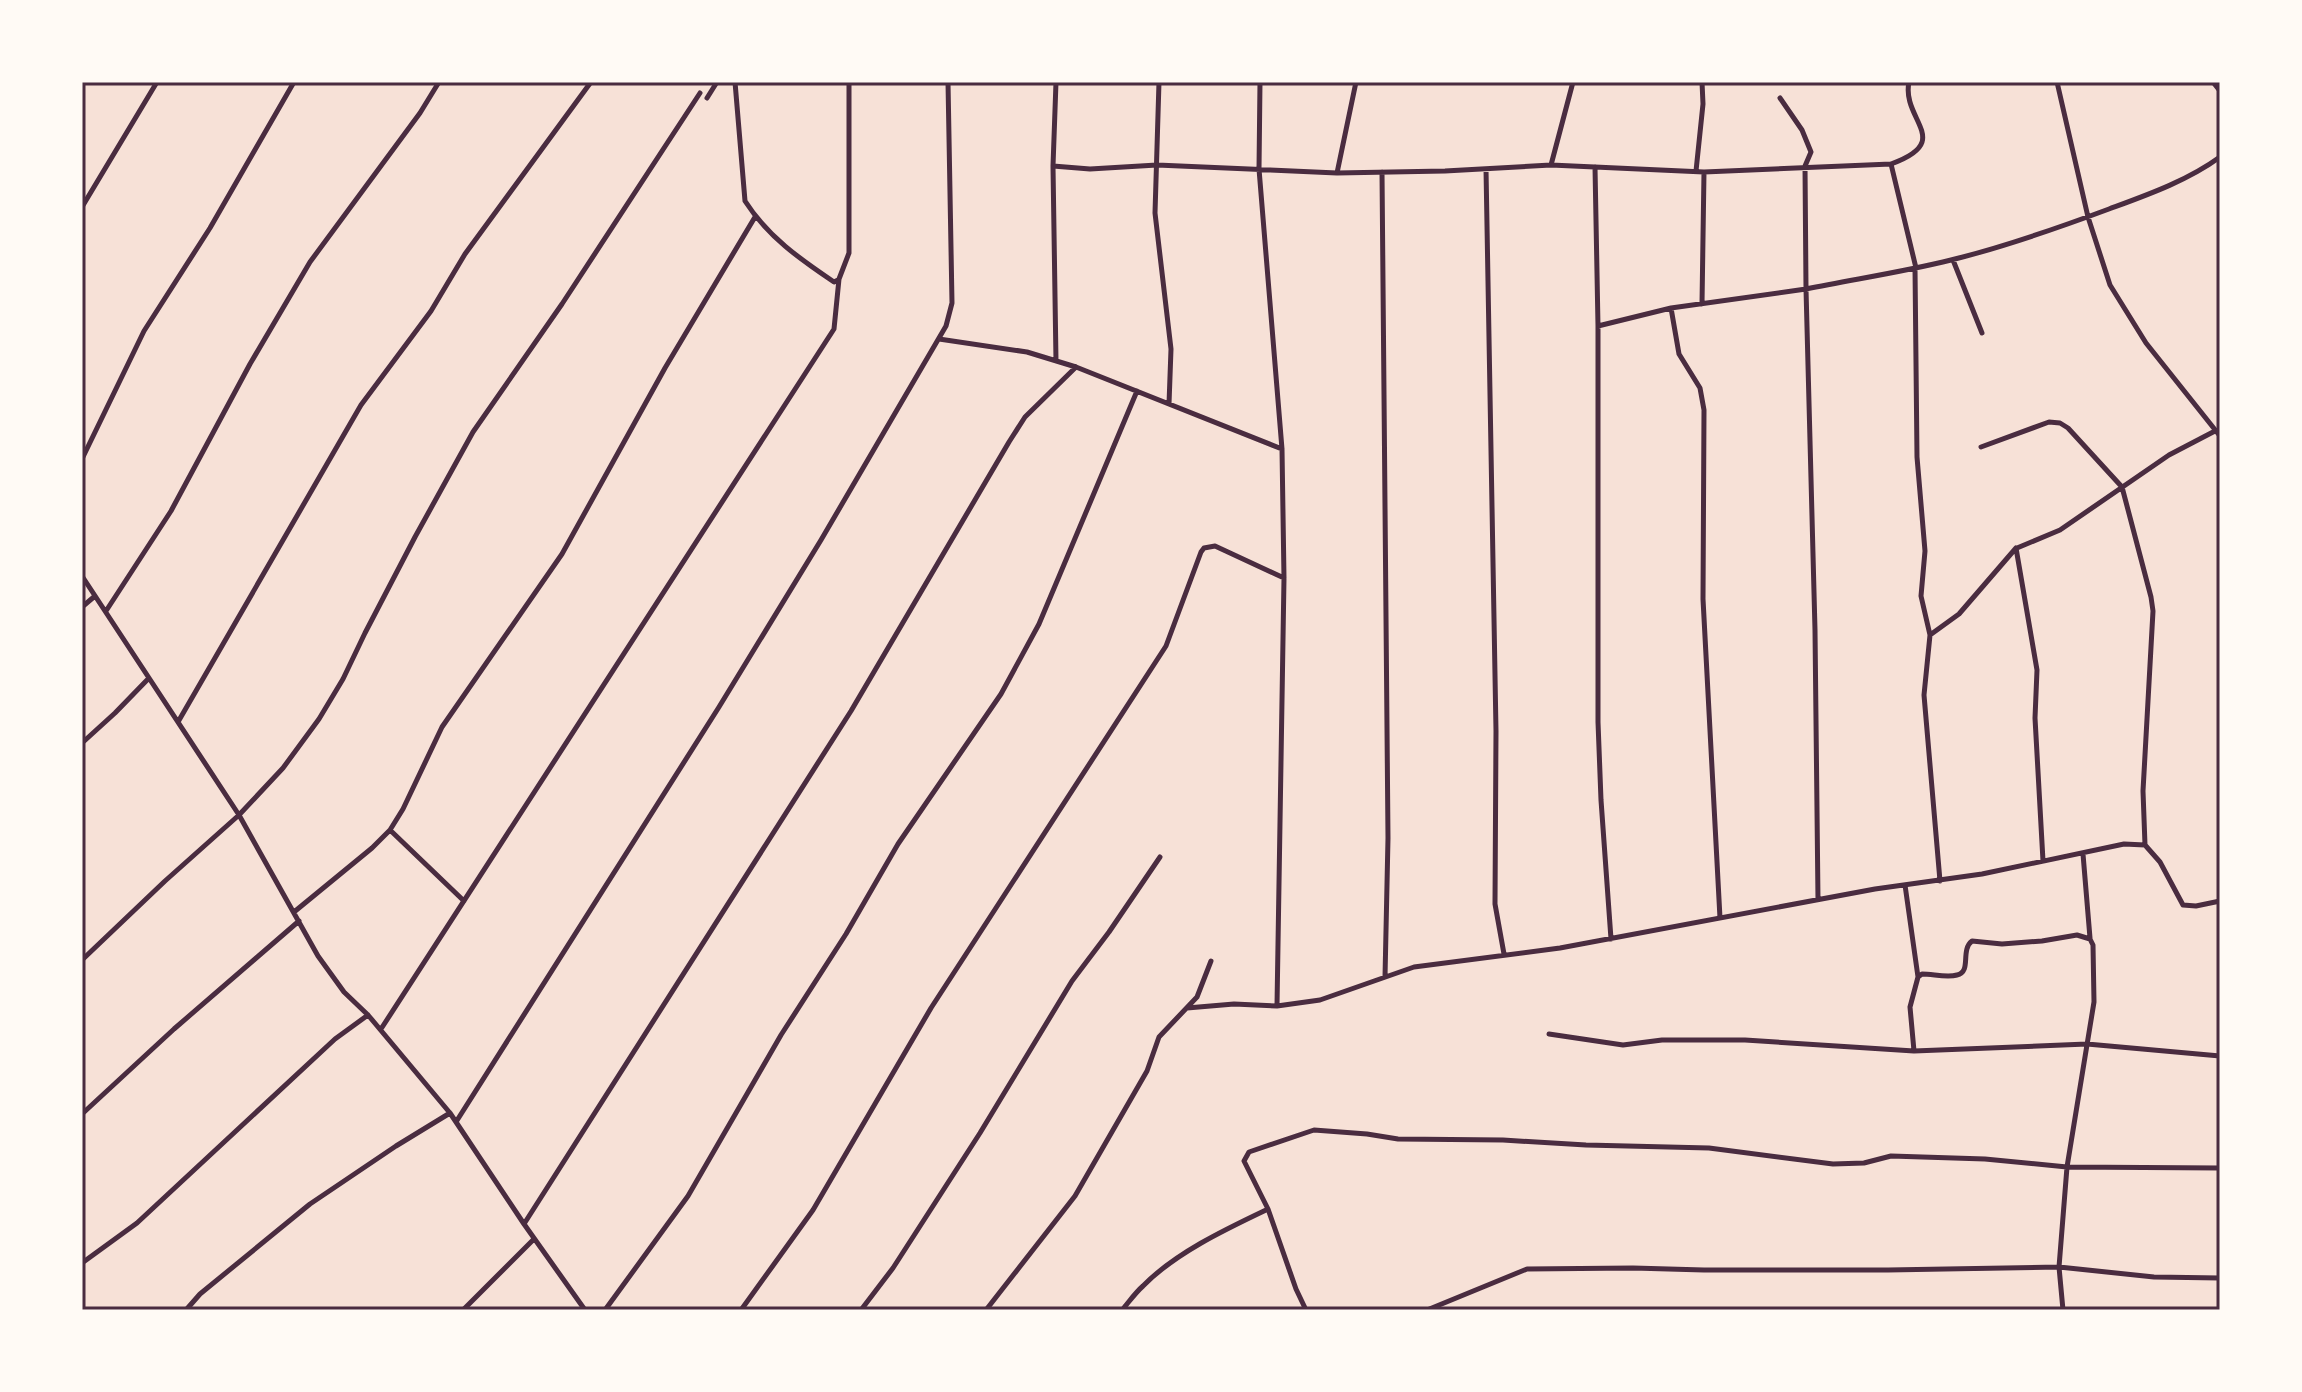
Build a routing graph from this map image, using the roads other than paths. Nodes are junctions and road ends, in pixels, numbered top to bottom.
1 (157, 82) edge
2 (294, 82) edge
3 (439, 82) edge
4 (591, 82) edge
5 (717, 82) edge
6 (735, 82) edge
7 (849, 82) edge
8 (948, 82) edge
9 (1056, 82) edge
10 (1159, 82) edge
11 (1260, 82) edge
12 (1356, 82) edge
13 (1573, 82) edge
14 (1702, 82) edge
15 (1909, 82) edge
16 (2057, 82) edge
17 (2213, 82) edge
18 (2220, 91) edge
19 (700, 93) dead end
20 (707, 98) dead end
21 (1780, 98) dead end
22 (2220, 157) edge
23 (1891, 164) junction
24 (1157, 165) junction
25 (1551, 165) junction
26 (1053, 166) junction
27 (1805, 166) junction
28 (1595, 167) junction
29 (1259, 169) junction
30 (1486, 169) junction
31 (1696, 171) junction
32 (1382, 172) junction
33 (1704, 172) junction
34 (1337, 173) junction
35 (82, 207) edge
36 (755, 217) junction
37 (2088, 217) junction
38 (1953, 260) junction
39 (1915, 268) junction
40 (839, 279) junction
41 (1806, 289) junction
42 (1702, 304) junction
43 (1671, 308) junction
44 (1598, 326) junction
45 (1982, 333) dead end
46 (939, 339) junction
47 (1056, 361) junction
48 (1076, 367) junction
49 (1137, 391) junction
50 (1169, 404) junction
51 (2217, 433) edge
52 (1981, 447) dead end
53 (1282, 449) junction
54 (82, 459) edge
55 (2122, 487) junction
56 (2016, 548) junction
57 (82, 576) edge
58 (1284, 578) junction
59 (95, 596) junction
60 (82, 607) edge
61 (106, 611) junction
62 (1930, 635) junction
63 (149, 678) junction
64 (178, 722) junction
65 (82, 743) edge
66 (239, 815) junction
67 (390, 830) junction
68 (2145, 845) junction
69 (2083, 854) junction
70 (1160, 857) dead end
71 (2043, 861) junction
72 (1940, 881) junction
73 (1905, 885) junction
74 (1818, 900) junction
75 (464, 901) junction
76 (2220, 901) edge
77 (294, 912) junction
78 (1720, 918) junction
79 (299, 921) junction
80 (1611, 939) junction
81 (2090, 939) junction
82 (1504, 954) junction
83 (82, 960) edge
84 (1211, 961) dead end
85 (1385, 977) junction
86 (1918, 977) junction
87 (1277, 1006) junction
88 (1187, 1008) junction
89 (368, 1015) junction
90 (381, 1029) junction
91 (1549, 1034) dead end
92 (2087, 1044) junction
93 (1914, 1051) junction
94 (2220, 1056) edge
95 (450, 1113) junction
96 (82, 1114) edge
97 (456, 1122) junction
98 (2067, 1167) junction
99 (2220, 1168) edge
100 (1268, 1209) junction
101 (524, 1224) junction
102 (534, 1239) junction
103 (82, 1263) edge
104 (2059, 1267) junction
105 (2220, 1278) edge
106 (186, 1310) edge
107 (463, 1310) edge
108 (585, 1310) edge
109 (605, 1310) edge
110 (741, 1310) edge
111 (861, 1310) edge
112 (986, 1310) edge
113 (1122, 1310) edge
114 (1306, 1310) edge
115 (1427, 1310) edge
116 (2063, 1310) edge

1 - 35 street
2 - 54 street
3 - 61 street
4 - 64 street
5 - 20 street
6 - 36 street
7 - 40 street
8 - 46 street
9 - 26 street
10 - 24 street
11 - 29 street
12 - 34 street
13 - 25 street
14 - 31 street
15 - 23 street
16 - 37 street
17 - 18 street
19 - 66 street
21 - 27 street
22 - 37 street
23 - 27 street
23 - 39 street
24 - 26 street
24 - 29 street
24 - 50 street
25 - 28 street
25 - 30 street
26 - 47 street
27 - 33 street
27 - 41 street
28 - 31 street
28 - 44 street
29 - 34 street
29 - 53 street
30 - 32 street
30 - 82 street
31 - 33 street
32 - 34 street
32 - 85 street
33 - 42 street
36 - 40 street
36 - 67 street
37 - 38 street
37 - 51 street
38 - 39 street
38 - 45 street
39 - 41 street
39 - 62 street
40 - 75 street
41 - 42 street
41 - 74 street
42 - 43 street
43 - 44 street
43 - 78 street
44 - 80 street
46 - 47 street
46 - 97 street
47 - 48 street
48 - 49 street
48 - 101 street
49 - 50 street
49 - 109 street
50 - 53 street
51 - 55 street
52 - 55 street
53 - 58 street
55 - 56 street
55 - 68 street
56 - 62 street
56 - 71 street
57 - 59 street
58 - 87 street
58 - 110 street
59 - 60 street
59 - 61 street
61 - 63 street
62 - 72 street
63 - 64 street
63 - 65 street
64 - 66 street
66 - 77 street
66 - 83 street
67 - 75 street
67 - 77 street
68 - 69 street
68 - 76 street
69 - 71 street
69 - 81 street
70 - 111 street
71 - 72 street
72 - 73 street
73 - 74 street
73 - 86 street
74 - 78 street
75 - 90 street
77 - 79 street
78 - 80 street
79 - 89 street
79 - 96 street
80 - 82 street
81 - 86 street
81 - 92 street
82 - 85 street
84 - 88 street
85 - 87 street
86 - 93 street
87 - 88 street
88 - 112 street
89 - 90 street
89 - 103 street
90 - 95 street
91 - 93 street
92 - 93 street
92 - 94 street
92 - 98 street
95 - 97 street
95 - 106 street
97 - 101 street
98 - 99 street
98 - 100 street
98 - 104 street
100 - 113 street
100 - 114 street
101 - 102 street
102 - 107 street
102 - 108 street
104 - 105 street
104 - 115 street
104 - 116 street

